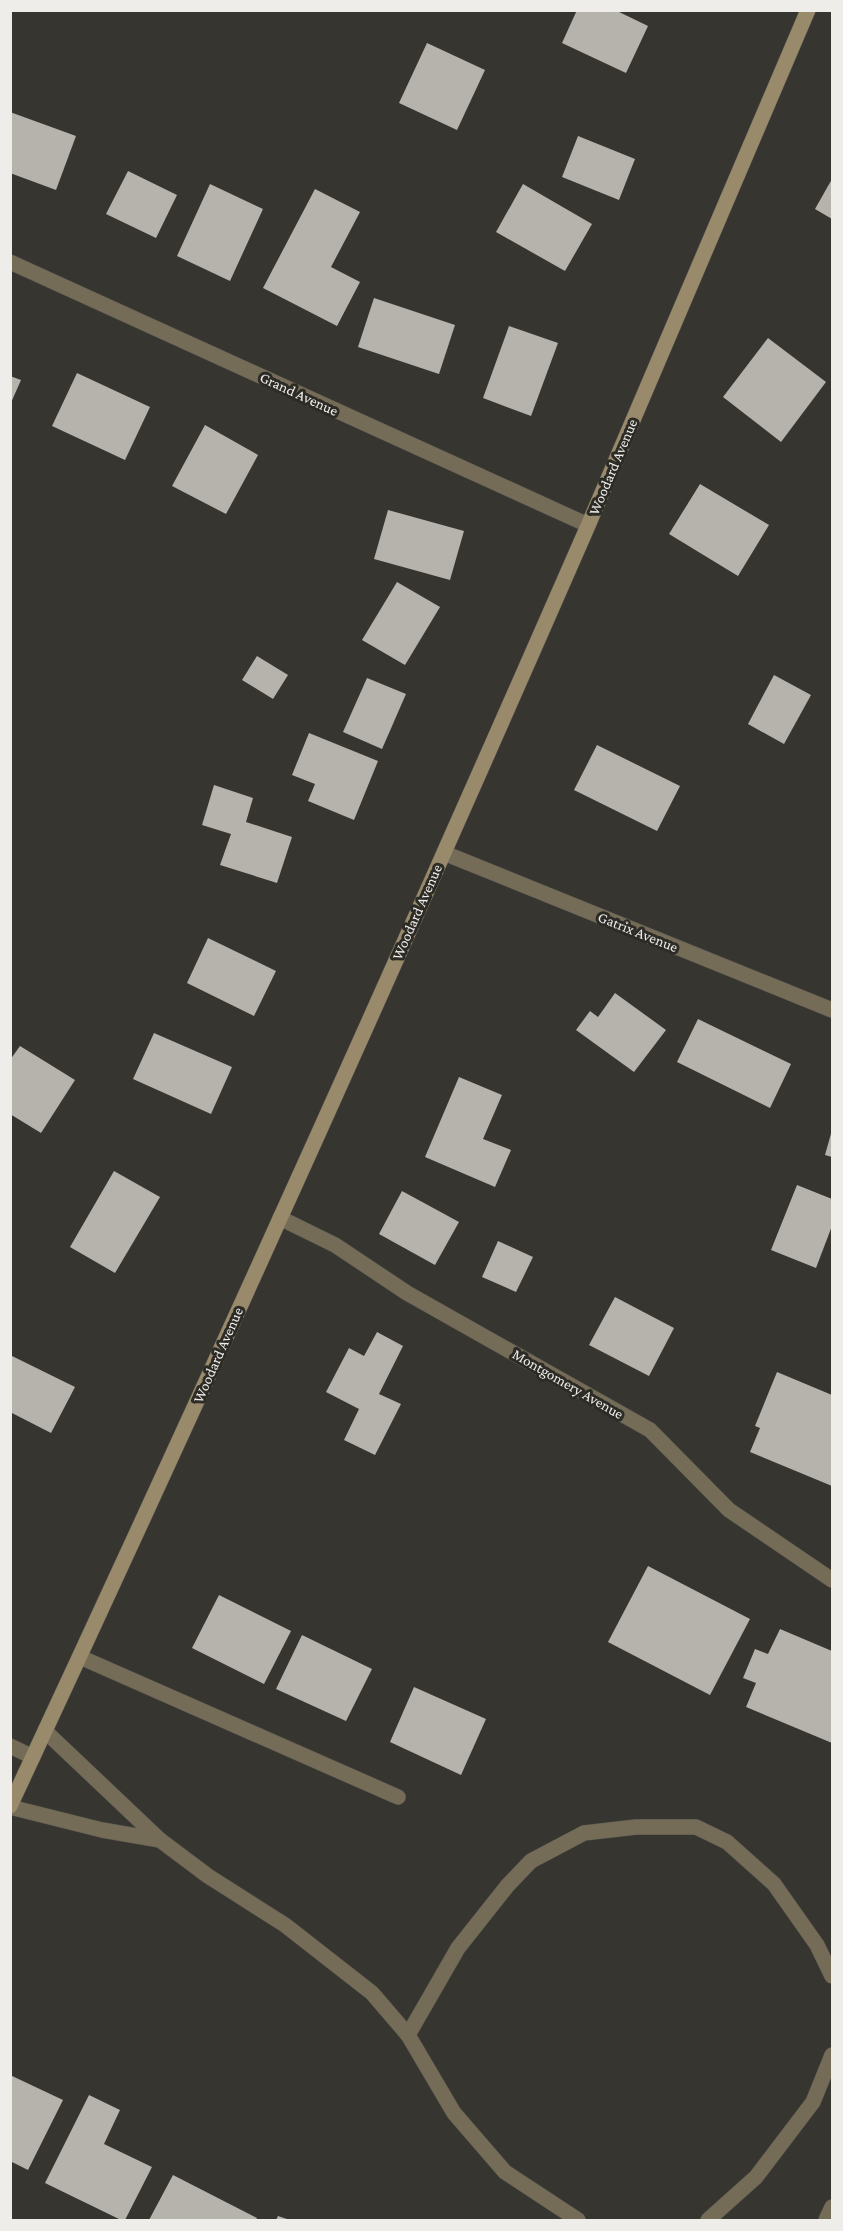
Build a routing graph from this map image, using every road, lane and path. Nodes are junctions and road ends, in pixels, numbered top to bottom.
1 (808, 10) edge
2 (10, 262) edge
3 (588, 525) junction
4 (444, 853) junction
5 (832, 1010) edge
6 (280, 1218) junction
7 (832, 1580) edge
8 (80, 1657) junction
9 (45, 1731) junction
10 (10, 1746) edge
11 (33, 1757) junction
12 (398, 1797) dead end
13 (10, 1806) edge
14 (160, 1840) junction
15 (832, 1976) edge
16 (408, 2035) junction
17 (832, 2055) edge
18 (832, 2207) edge
19 (578, 2220) edge
20 (708, 2220) edge
21 (826, 2220) edge

1 - 3 street, Woodard Avenue
2 - 3 street, Grand Avenue
3 - 4 street, Woodard Avenue
4 - 5 street, Gatrix Avenue
4 - 6 street, Woodard Avenue
6 - 7 street, Montgomery Avenue
6 - 8 street, Woodard Avenue
8 - 9 street, Woodard Avenue
8 - 12 street
9 - 11 street, Woodard Avenue
9 - 14 street
10 - 11 street
11 - 13 street, Woodard Avenue
13 - 14 street
14 - 16 street
15 - 16 street
16 - 19 street
17 - 20 street
18 - 21 street

